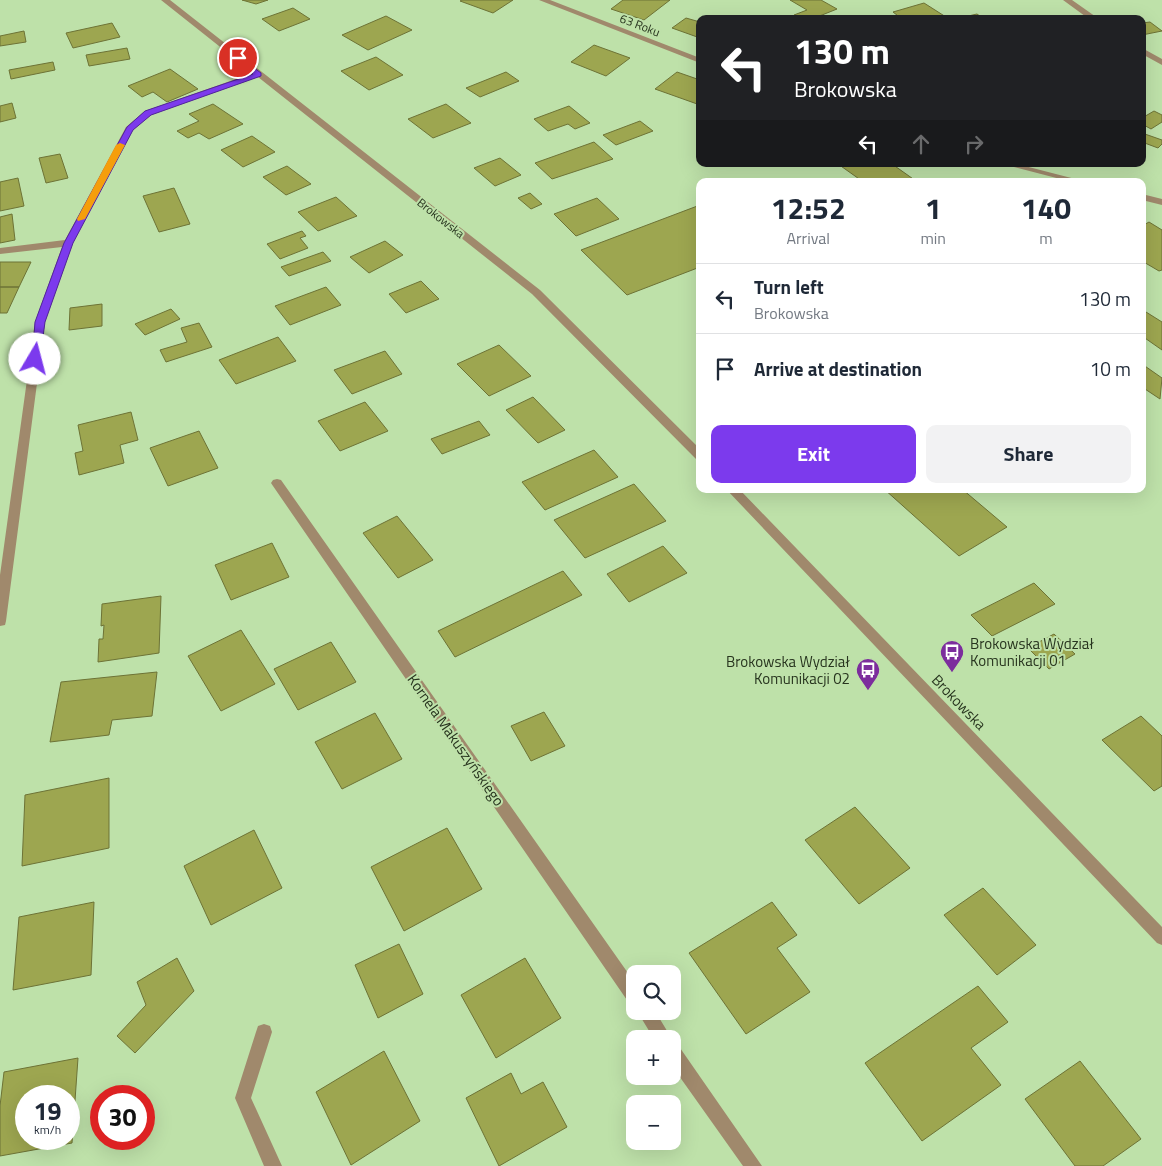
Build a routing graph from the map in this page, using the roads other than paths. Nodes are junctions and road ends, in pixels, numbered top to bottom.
1 (165, 0) edge
2 (543, 0) edge
3 (1067, 0) edge
4 (1089, 15) edge
5 (1146, 53) edge
6 (696, 60) edge
7 (1162, 63) edge
8 (258, 74) junction
9 (1020, 167) edge
10 (1065, 178) edge
11 (1146, 198) edge
12 (1162, 202) edge
13 (68, 243) junction
14 (0, 250) edge
15 (696, 452) edge
16 (278, 483) dead end
17 (736, 493) edge
18 (0, 621) edge
19 (1162, 938) edge
20 (626, 984) edge
21 (264, 1032) dead end
22 (681, 1064) edge
23 (273, 1166) edge
24 (753, 1166) edge

1 - 8 street, Brokowska
2 - 6 street, 63 Roku
3 - 4 street
5 - 7 street
8 - 13 street
8 - 15 street, Brokowska
9 - 10 street
11 - 12 street
13 - 14 street
13 - 18 street
16 - 20 street, Kornela Makuszyńskiego
17 - 19 street, Brokowska
21 - 23 street
22 - 24 street

